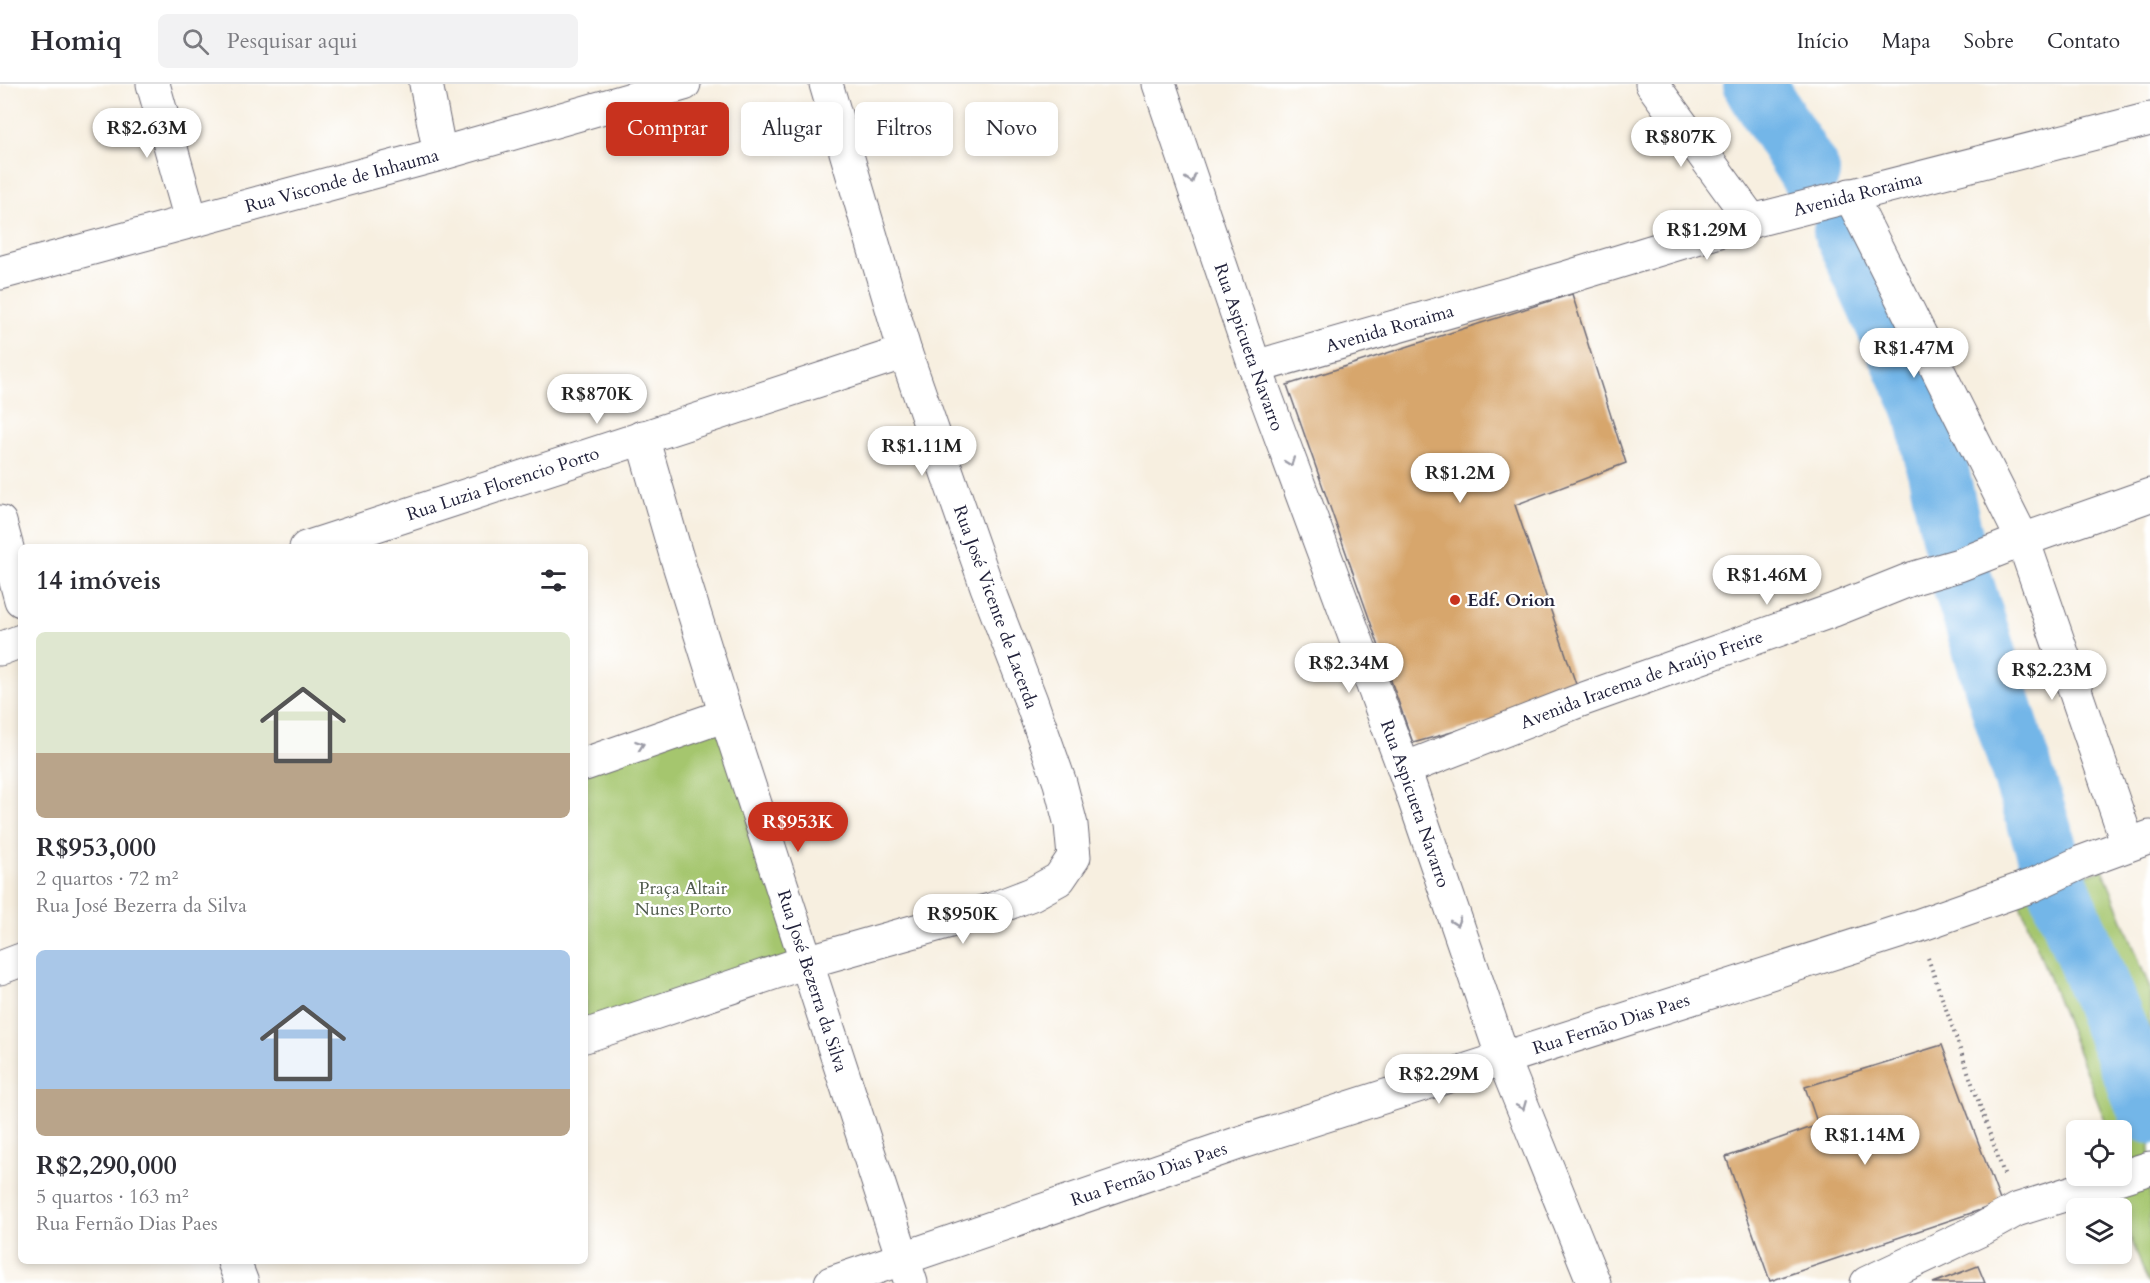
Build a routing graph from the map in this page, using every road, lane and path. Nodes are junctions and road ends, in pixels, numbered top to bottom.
1 (153, 84) edge
2 (426, 84) edge
3 (684, 84) edge
4 (826, 84) edge
5 (1159, 84) edge
6 (1652, 84) edge
7 (2150, 119) edge
8 (440, 154) junction
9 (1850, 195) junction
10 (191, 220) junction
11 (1752, 221) junction
12 (0, 273) edge
13 (905, 352) junction
14 (1255, 367) junction
15 (642, 437) junction
16 (2150, 495) edge
17 (0, 522) edge
18 (2023, 540) junction
19 (318, 544) edge
20 (18, 589) edge
21 (18, 642) edge
22 (0, 649) edge
23 (726, 715) junction
24 (588, 763) edge
25 (1404, 769) junction
26 (2139, 840) edge
27 (1917, 926) junction
28 (18, 961) edge
29 (806, 962) junction
30 (0, 968) edge
31 (588, 1035) edge
32 (1503, 1058) junction
33 (2142, 1170) edge
34 (2016, 1210) junction
35 (235, 1264) edge
36 (907, 1271) edge
37 (242, 1283) edge
38 (831, 1283) edge
39 (1594, 1283) edge
40 (1867, 1283) edge

1 - 10 street
2 - 8 street
3 - 8 street, Rua Visconde de Inhauma
4 - 13 street, Rua José Vicente de Lacerda
5 -> 14 street, Rua Aspicueta Navarro
6 - 11 street
7 - 9 street, Avenida Roraima
8 - 10 street, Rua Visconde de Inhauma
9 - 11 street, Avenida Roraima
9 - 18 street
10 - 12 street, Rua Visconde de Inhauma
11 - 14 street, Avenida Roraima
13 - 15 street, Rua Luzia Florencio Porto
13 - 29 street, Rua José Vicente de Lacerda
14 -> 25 street, Rua Aspicueta Navarro
15 - 19 street, Rua Luzia Florencio Porto
15 - 23 street, Rua José Bezerra da Silva
16 - 18 street, Avenida Iracema de Araújo Freire
17 - 20 street
18 - 25 street, Avenida Iracema de Araújo Freire
18 - 26 street
21 - 22 street
24 -> 23 street
23 - 29 street, Rua José Bezerra da Silva
25 -> 32 street, Rua Aspicueta Navarro
26 - 27 street, Rua Fernão Dias Paes
27 - 32 street, Rua Fernão Dias Paes
27 - 34 path
28 - 30 street
29 - 31 street
29 - 36 street, Rua José Bezerra da Silva
32 - 36 street, Rua Fernão Dias Paes
32 -> 39 street, Rua Aspicueta Navarro
33 - 34 street
34 - 40 street
35 - 37 street
36 - 38 street, Rua Fernão Dias Paes

